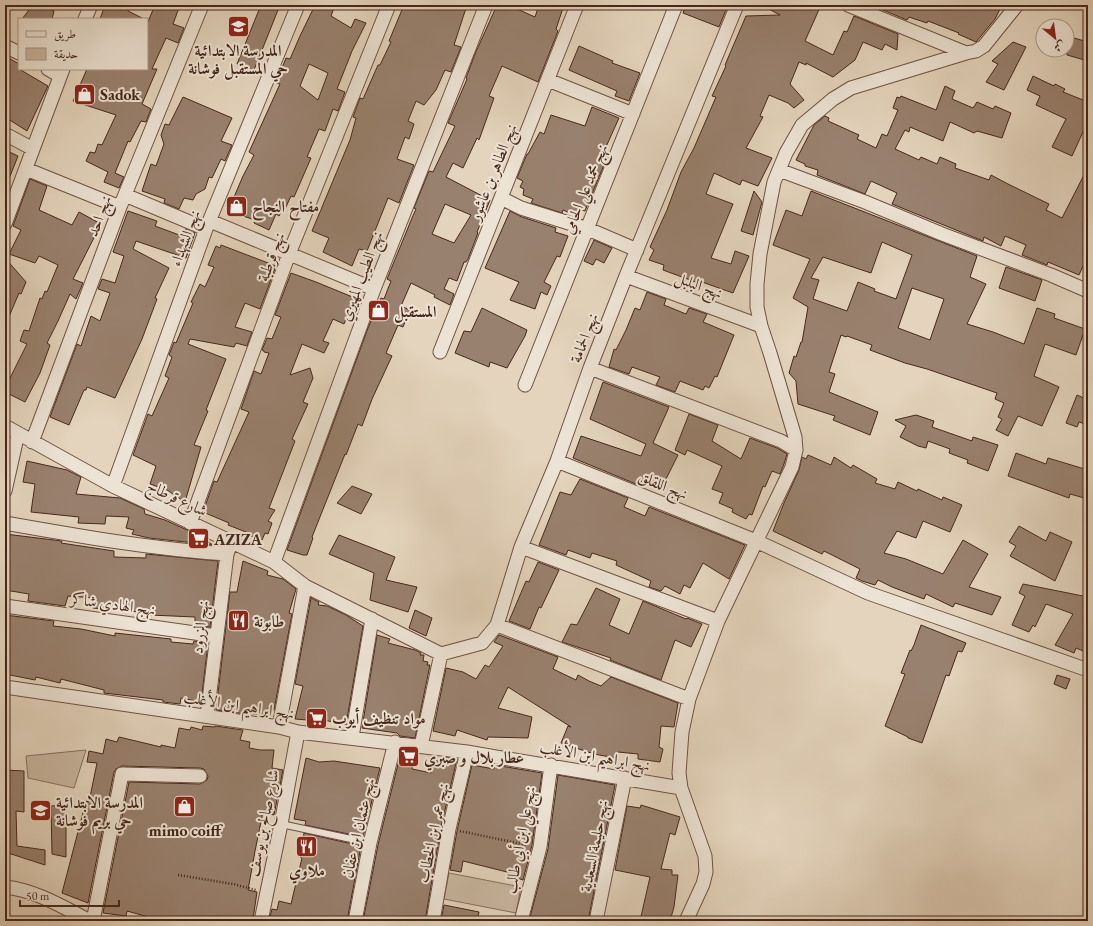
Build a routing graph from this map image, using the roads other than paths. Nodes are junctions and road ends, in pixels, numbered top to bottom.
1 (91, 5) edge
2 (202, 5) edge
3 (298, 5) edge
4 (389, 5) edge
5 (486, 5) edge
6 (578, 5) edge
7 (676, 5) edge
8 (737, 5) edge
9 (848, 5) edge
10 (1017, 5) edge
11 (85, 18) edge
12 (5, 46) edge
13 (18, 52) edge
14 (966, 53) junction
15 (62, 72) edge
16 (548, 80) junction
17 (633, 114) junction
18 (5, 134) edge
19 (33, 149) junction
20 (26, 169) junction
21 (779, 170) junction
22 (501, 198) junction
23 (122, 201) junction
24 (5, 224) edge
25 (208, 225) junction
26 (588, 229) junction
27 (637, 250) junction
28 (289, 254) junction
29 (626, 276) junction
30 (374, 289) junction
31 (1088, 291) edge
32 (761, 326) junction
33 (440, 352) dead end
34 (590, 368) junction
35 (525, 385) dead end
36 (5, 426) edge
37 (18, 433) junction
38 (32, 442) junction
39 (796, 450) junction
40 (557, 461) junction
41 (113, 486) junction
42 (5, 491) edge
43 (5, 523) edge
44 (190, 523) junction
45 (756, 541) junction
46 (521, 546) junction
47 (229, 548) junction
48 (274, 562) junction
49 (305, 586) junction
50 (5, 606) edge
51 (372, 619) junction
52 (718, 621) junction
53 (497, 624) junction
54 (216, 636) junction
55 (441, 654) junction
56 (1088, 670) edge
57 (5, 686) edge
58 (689, 699) junction
59 (207, 716) junction
60 (279, 727) junction
61 (298, 732) junction
62 (352, 737) junction
63 (395, 742) junction
64 (421, 746) junction
65 (468, 752) junction
66 (551, 765) junction
67 (200, 776) dead end
68 (625, 778) junction
69 (681, 788) junction
70 (281, 824) junction
71 (370, 843) junction
72 (5, 887) edge
73 (90, 921) edge
74 (93, 921) edge
75 (262, 921) edge
76 (355, 921) edge
77 (433, 921) edge
78 (521, 921) edge
79 (596, 921) edge
80 (686, 921) edge

1 - 11 street
2 - 23 street, نهج احد
3 - 25 street, نهج الشهداء
4 - 28 street, نهج قرطبة
5 - 30 street, نهج الطيب المهيري
6 - 16 street, نهج الطاهر بن عاشور
7 - 17 street, نهج محمد علي الحامي
8 - 27 street, نهج الحمامة
9 - 14 street
10 - 14 street
12 - 13 street
14 - 21 street
15 - 19 street
16 - 17 street
16 - 22 street, نهج الطاهر بن عاشور
17 - 26 street, نهج محمد علي الحامي
18 - 19 street
19 - 20 street
20 - 23 street
20 - 24 street
21 - 31 street
21 - 32 street
22 - 26 street
22 - 33 street, نهج الطاهر بن عاشور
23 - 25 street
23 - 38 street, نهج احد
25 - 28 street
25 - 41 street, نهج الشهداء
26 - 27 street
26 - 35 street, نهج محمد علي الحامي
27 - 29 street, نهج الحمامة
28 - 30 street
28 - 44 street, نهج قرطبة
29 - 32 street, نهج البلبل
29 - 34 street, نهج الحمامة
30 - 48 street, نهج الطيب المهيري
32 - 39 street
34 - 39 street
34 - 40 street, نهج الحمامة
36 - 37 street, شارع قرطاج
37 - 38 street, شارع قرطاج
37 - 42 street
38 - 41 street, شارع قرطاج
39 - 45 street
40 - 45 street, نهج اللقلق
40 - 46 street, نهج الحمامة
41 - 44 street, شارع قرطاج
43 - 47 street
44 - 47 street, شارع قرطاج
45 - 52 street
45 - 56 street, نهج اللقلق
46 - 52 street
46 - 53 street, نهج الحمامة
47 - 48 street, شارع قرطاج
47 - 54 street, نهج الزرود
48 - 49 street, شارع قرطاج
49 - 51 street, شارع قرطاج
49 - 60 street
50 - 54 street, نهج الهادي شاكر
51 - 55 street, شارع قرطاج
51 - 62 street
52 - 58 street
53 - 55 street, نهج الحمامة
53 - 58 street
54 - 59 street, نهج الزرود
55 - 64 street
57 - 59 street, نهج ابراهيم ابن الأغلب
58 - 69 street
59 - 60 street, نهج ابراهيم ابن الأغلب
60 - 61 street, نهج ابراهيم ابن الأغلب
61 - 62 street, نهج ابراهيم ابن الأغلب
61 - 70 street, شارع صالح بن يوسف
62 - 63 street, نهج ابراهيم ابن الأغلب
63 - 64 street, نهج ابراهيم ابن الأغلب
63 - 71 street, نهج عثمان ابن عفان
64 - 65 street, نهج ابراهيم ابن الأغلب
65 - 66 street, نهج ابراهيم ابن الأغلب
65 - 77 street, نهج عمر ابن الخطاب
66 - 68 street, نهج ابراهيم ابن الأغلب
66 - 78 street, نهج علي ابن أبي طالب
67 - 74 street
68 - 69 street, نهج ابراهيم ابن الأغلب
68 - 79 street, نهج حليمة السعدية
69 - 80 street
70 - 71 lane
70 - 75 street, شارع صالح بن يوسف
71 - 76 street, نهج عثمان ابن عفان
72 - 73 street

